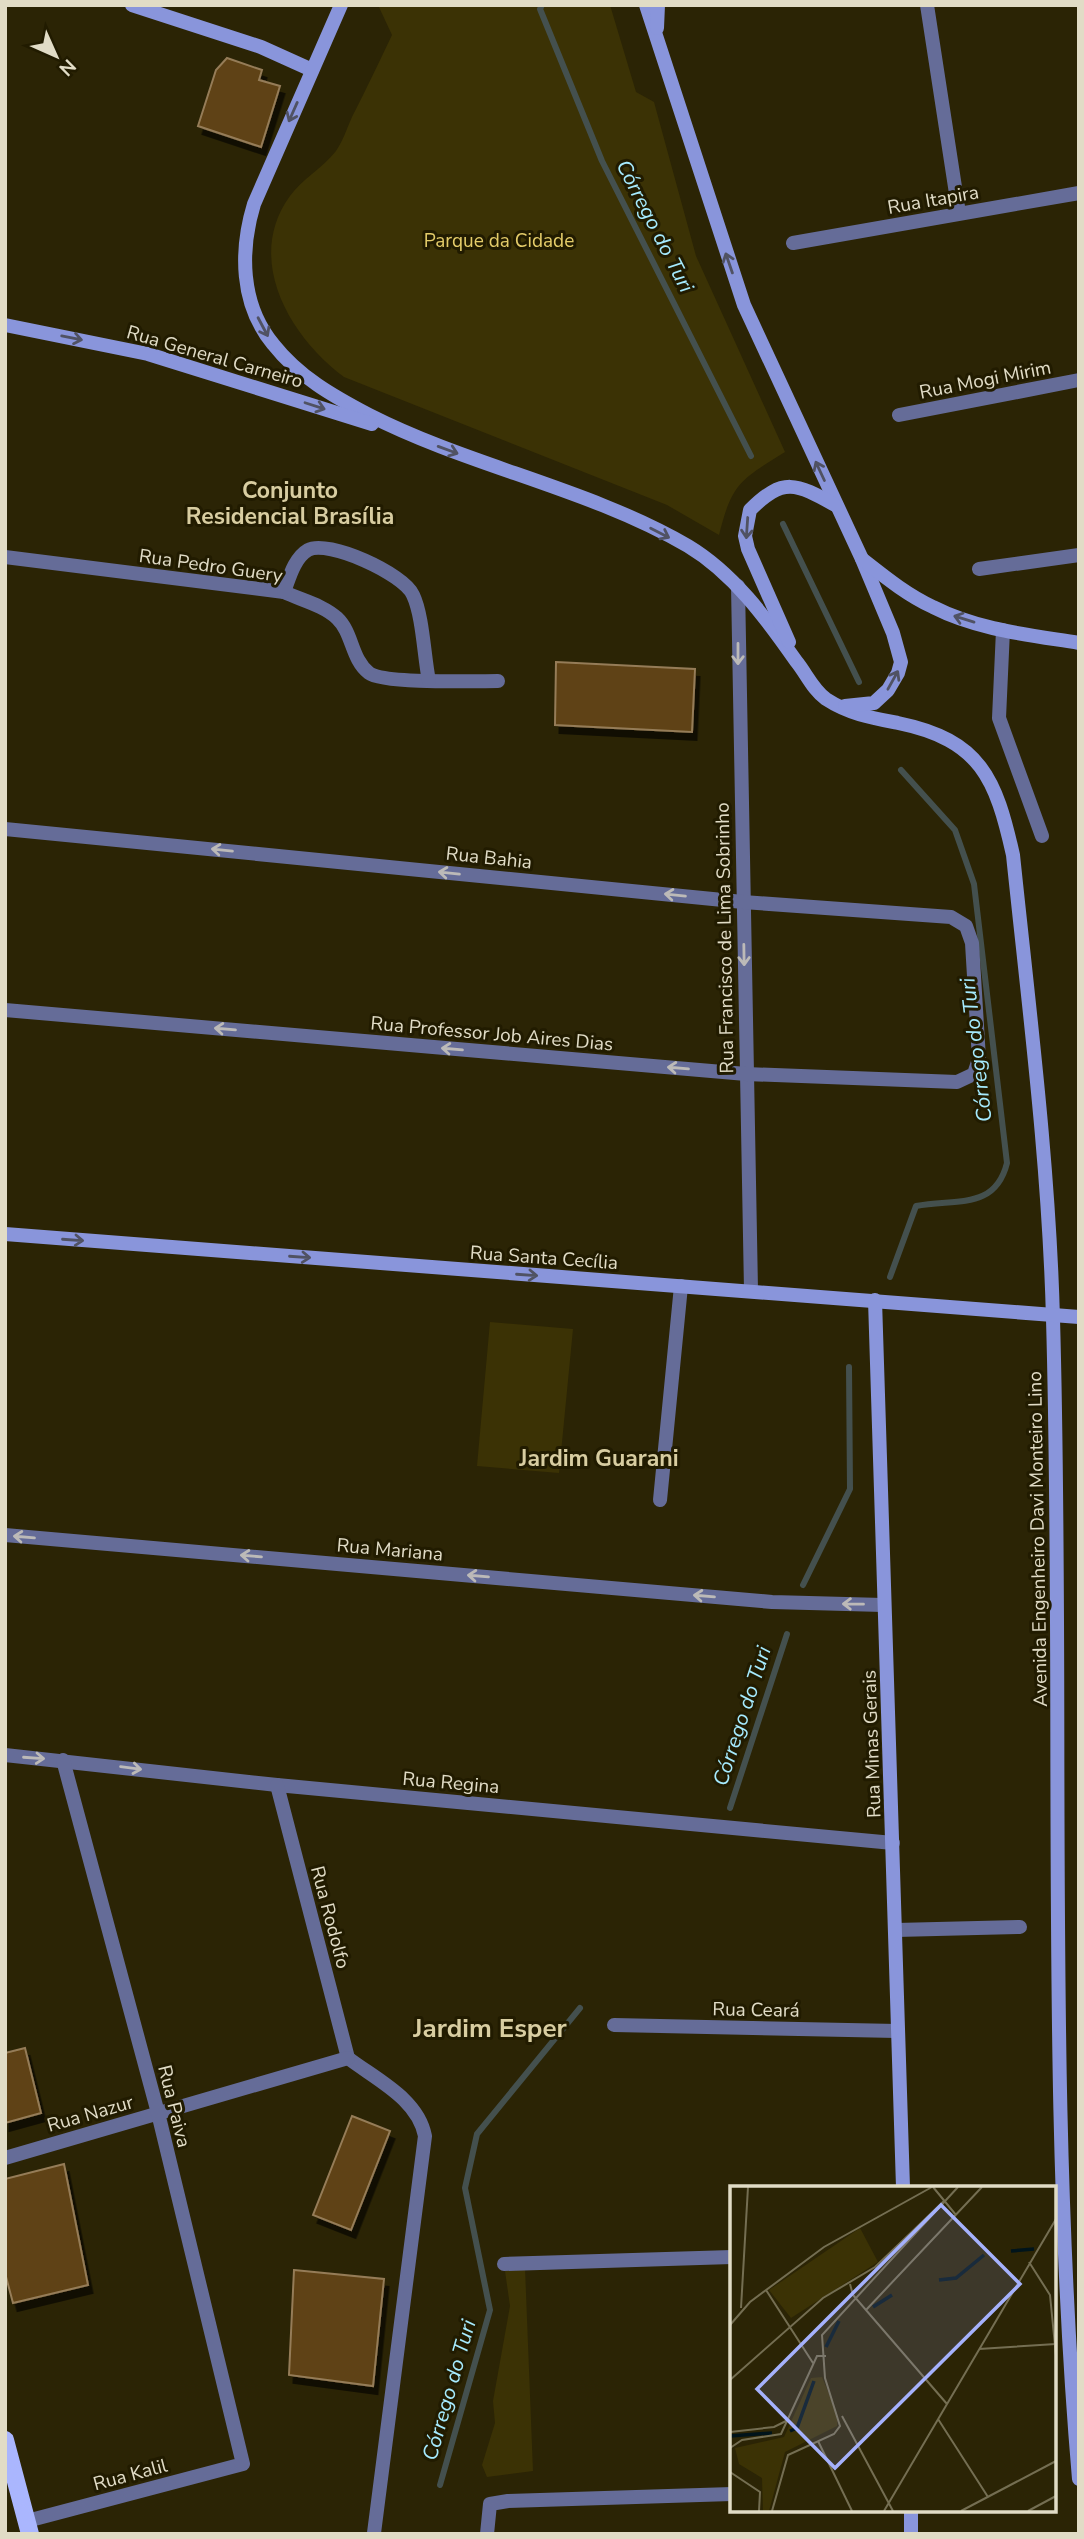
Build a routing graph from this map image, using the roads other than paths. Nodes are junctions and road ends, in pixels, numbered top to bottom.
1 (132, 5) edge
2 (341, 5) edge
3 (646, 5) edge
4 (658, 5) edge
5 (927, 5) edge
6 (657, 40) junction
7 (312, 70) junction
8 (1079, 193) edge
9 (959, 214) junction
10 (793, 243) dead end
11 (5, 325) edge
12 (1079, 380) edge
13 (899, 415) dead end
14 (411, 436) junction
15 (835, 505) junction
16 (1079, 555) edge
17 (862, 559) junction
18 (7, 561) edge
19 (979, 569) dead end
20 (738, 586) junction
21 (284, 592) junction
22 (1003, 630) junction
23 (1079, 643) edge
24 (797, 662) junction
25 (429, 681) junction
26 (498, 681) dead end
27 (837, 706) junction
28 (5, 829) edge
29 (1042, 836) dead end
30 (743, 902) junction
31 (5, 1010) edge
32 (746, 1074) junction
33 (974, 1074) joint
34 (5, 1234) edge
35 (681, 1286) junction
36 (751, 1290) junction
37 (876, 1300) junction
38 (1053, 1315) junction
39 (1079, 1317) edge
40 (660, 1500) dead end
41 (5, 1535) edge
42 (883, 1605) junction
43 (5, 1755) edge
44 (63, 1760) junction
45 (277, 1785) junction
46 (893, 1843) junction
47 (1020, 1927) dead end
48 (896, 1930) junction
49 (614, 2025) dead end
50 (897, 2031) junction
51 (348, 2058) junction
52 (158, 2113) junction
53 (5, 2158) edge
54 (903, 2186) edge
55 (730, 2257) edge
56 (504, 2264) dead end
57 (5, 2440) edge
58 (243, 2464) joint
59 (1079, 2479) edge
60 (730, 2494) edge
61 (911, 2511) edge
62 (29, 2527) edge
63 (374, 2533) edge
64 (487, 2534) edge
65 (911, 2534) edge

1 - 7 main road
2 - 7 main road, Avenida Engenheiro Davi Monteiro Lino
3 - 6 main road
4 - 6 main road
5 - 9 street
15 -> 6 main road
7 -> 14 main road, Avenida Engenheiro Davi Monteiro Lino
8 - 9 street, Rua Itapira
9 - 10 street, Rua Itapira
11 -> 14 main road, Rua General Carneiro
12 - 13 street, Rua Mogi Mirim
14 -> 20 main road, Avenida Engenheiro Davi Monteiro Lino
15 - 17 main road
15 -> 24 main road, Avenida Engenheiro Davi Monteiro Lino
16 - 19 street
22 -> 17 main road
27 -> 17 main road
18 - 21 street, Rua Pedro Guery
20 - 24 main road, Avenida Engenheiro Davi Monteiro Lino
20 -> 30 street, Rua Francisco de Lima Sobrinho
21 - 25 street, Rua Pedro Guery
21 - 25 street
22 - 23 main road
22 - 29 street
24 - 27 main road, Avenida Engenheiro Davi Monteiro Lino
25 - 26 street, Rua Pedro Guery
27 - 38 main road, Avenida Engenheiro Davi Monteiro Lino
30 -> 28 street, Rua Bahia
30 -> 32 street, Rua Francisco de Lima Sobrinho
30 - 33 street, Rua Bahia
32 -> 31 street, Rua Professor Job Aires Dias
32 - 33 street, Rua Professor Job Aires Dias
32 - 36 street, Rua Francisco de Lima Sobrinho
34 -> 35 main road, Rua Santa Cecília
35 - 36 main road, Rua Santa Cecília
35 - 40 street
36 - 37 main road, Rua Santa Cecília
37 - 38 main road, Rua Santa Cecília
37 - 42 main road, Rua Minas Gerais
38 - 39 main road, Rua Santa Cecília
38 - 59 main road, Avenida Engenheiro Davi Monteiro Lino
42 -> 41 street, Rua Mariana
42 - 46 main road, Rua Minas Gerais
43 -> 44 street, Rua Regina
44 -> 45 street, Rua Regina
44 - 52 street, Rua Paiva
45 - 46 street, Rua Regina
45 - 51 street, Rua Rodolfo
46 - 48 main road, Rua Minas Gerais
47 - 48 street
48 - 50 main road, Rua Minas Gerais
49 - 50 street, Rua Ceará
50 - 54 main road, Rua Minas Gerais
51 - 52 street, Rua Nazur
51 - 63 street
52 - 53 street, Rua Nazur
52 - 58 street, Rua Paiva
55 - 56 street
57 - 62 main road
58 - 62 street, Rua Kalil
60 - 64 street
61 - 65 main road

